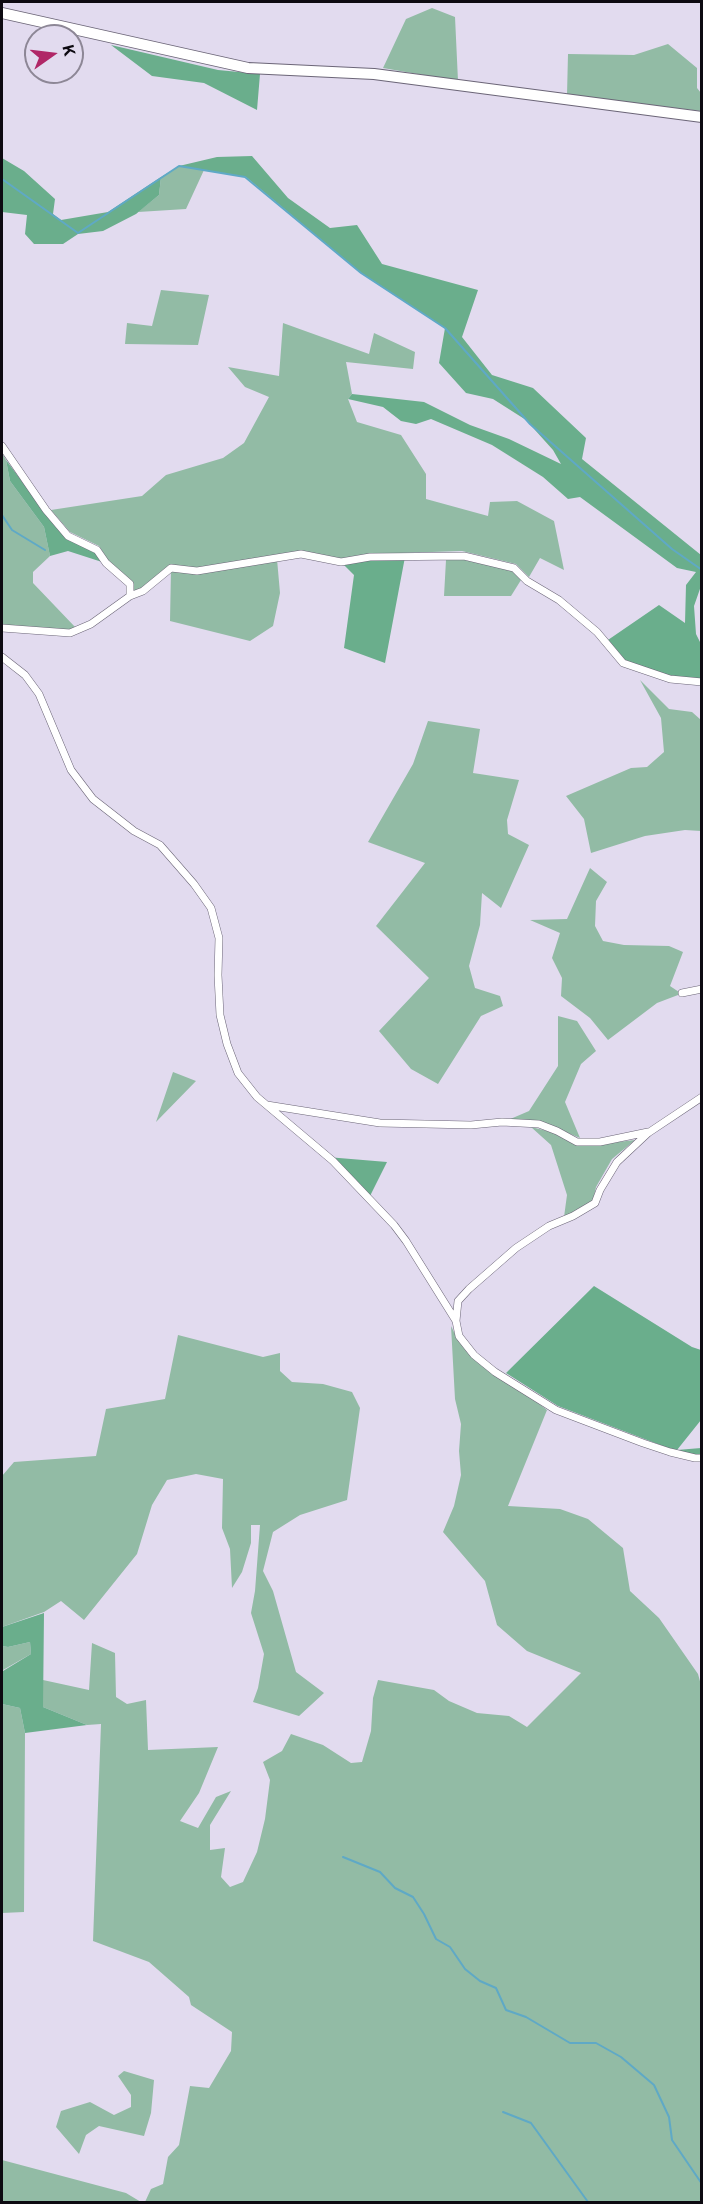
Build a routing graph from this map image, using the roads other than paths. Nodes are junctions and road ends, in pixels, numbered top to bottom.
1 (2, 13) edge
2 (702, 117) edge
3 (2, 447) edge
4 (130, 596) junction
5 (2, 628) edge
6 (2, 657) edge
7 (702, 682) edge
8 (702, 989) edge
9 (682, 993) dead end
10 (702, 1097) edge
11 (267, 1105) junction
12 (652, 1131) junction
13 (456, 1322) junction
14 (702, 1458) edge

1 - 2 street
3 - 4 street
4 - 5 street
4 - 7 street
6 - 11 street
8 - 9 street
10 - 12 street
11 - 12 street
11 - 13 street
12 - 13 street
13 - 14 street

